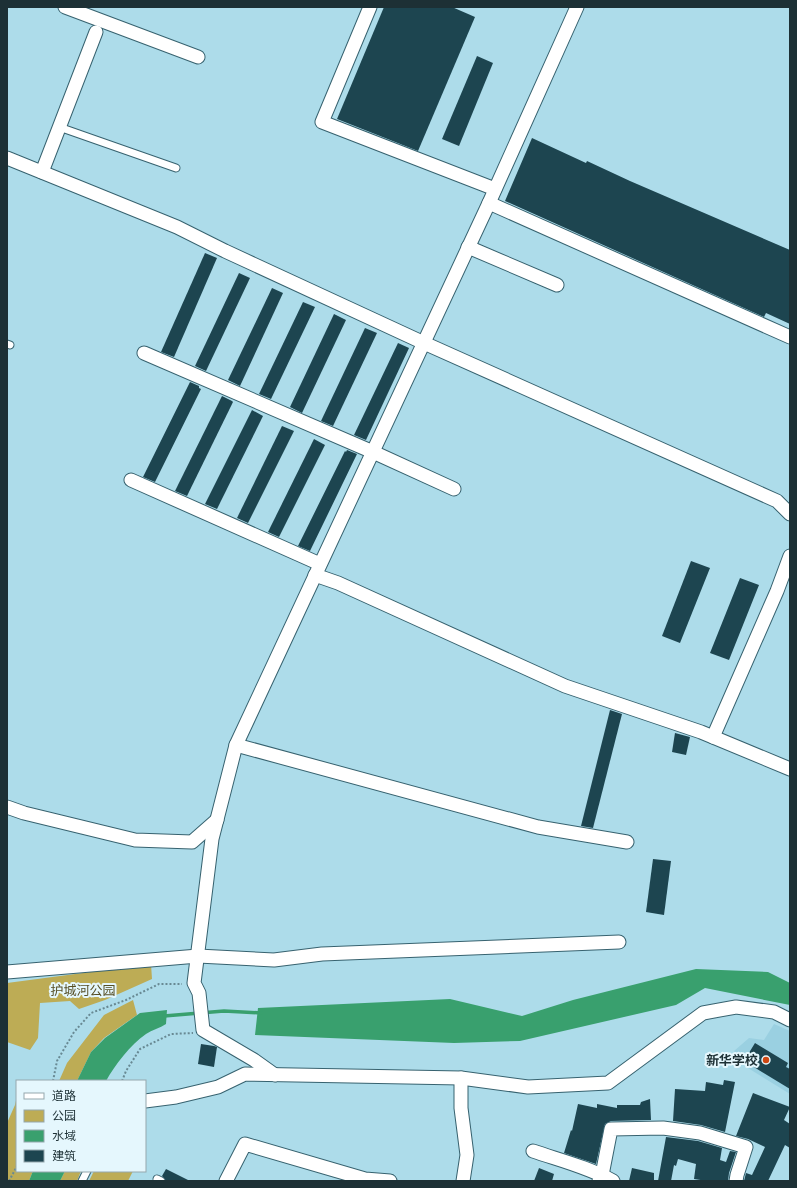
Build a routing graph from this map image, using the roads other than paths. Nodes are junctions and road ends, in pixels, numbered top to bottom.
1 (65, 7) edge
2 (370, 7) edge
3 (577, 7) edge
4 (96, 32) dead end
5 (198, 57) dead end
6 (59, 127) junction
7 (7, 158) edge
8 (176, 168) dead end
9 (42, 172) junction
10 (495, 189) junction
11 (489, 203) junction
12 (468, 247) junction
13 (557, 285) dead end
14 (790, 337) edge
15 (424, 343) junction
16 (144, 353) dead end
17 (373, 452) junction
18 (131, 480) dead end
19 (454, 489) dead end
20 (790, 514) edge
21 (790, 556) edge
22 (318, 570) junction
23 (712, 736) junction
24 (236, 745) junction
25 (790, 769) edge
26 (7, 807) edge
27 (217, 820) junction
28 (627, 842) dead end
29 (619, 942) dead end
30 (198, 956) junction
31 (7, 972) edge
32 (790, 1020) edge
33 (275, 1075) junction
34 (461, 1078) junction
35 (146, 1101) edge
36 (532, 1151) dead end
37 (86, 1172) edge
38 (604, 1179) edge
39 (82, 1181) edge
40 (226, 1181) edge
41 (390, 1181) edge
42 (463, 1181) edge
43 (736, 1181) edge

1 - 5 street
2 - 10 street
3 - 10 street
4 - 6 street
6 - 8 lane
6 - 9 street
7 - 9 street
9 - 15 street
10 - 11 street
11 - 12 street
11 - 14 street
12 - 13 street
12 - 15 street
15 - 17 street
15 - 20 street
16 - 17 street
17 - 19 street
17 - 22 street
18 - 22 street
21 - 23 street
22 - 23 street
22 - 24 street
23 - 25 street
24 - 27 street
24 - 28 street
26 - 27 street
27 - 30 street
29 - 30 street
30 - 31 street
30 - 33 street
32 - 34 street
33 - 34 street
33 - 35 street
34 - 42 street
36 - 38 street
37 - 39 lane
38 - 43 street
40 - 41 street

